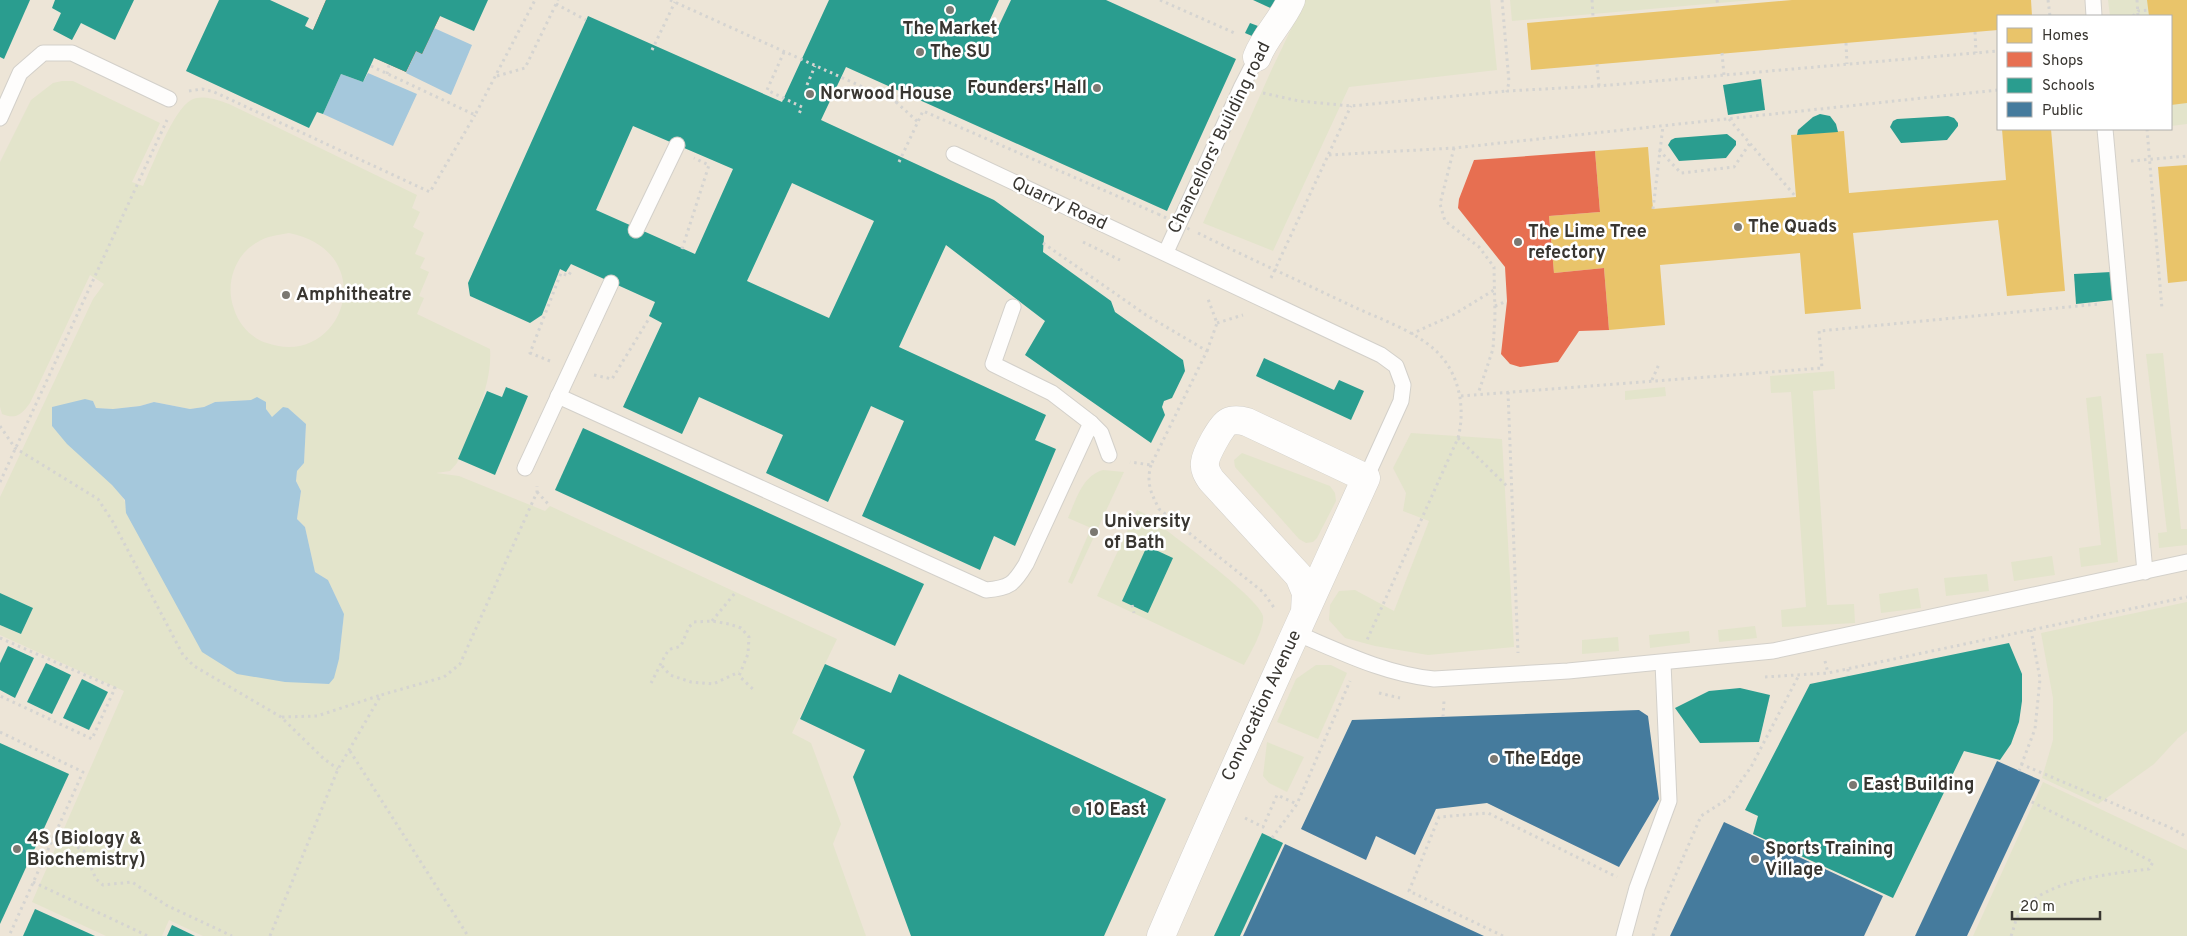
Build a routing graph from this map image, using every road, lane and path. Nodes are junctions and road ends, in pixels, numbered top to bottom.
1 (535, 0) edge
2 (670, 0) edge
3 (1160, 0) edge
4 (1291, 0) edge
5 (1502, 0) edge
6 (1592, 0) edge
7 (1717, 0) edge
8 (2048, 0) edge
9 (2093, 0) edge
10 (2137, 0) edge
11 (557, 2) edge
12 (675, 2) junction
13 (1718, 6) dead end
14 (2148, 10) dead end
15 (2138, 11) junction
16 (2050, 15) edge
17 (2094, 15) edge
18 (2134, 15) edge
19 (2138, 15) edge
20 (1593, 17) dead end
21 (586, 20) dead end
22 (1975, 32) dead end
23 (1846, 43) dead end
24 (652, 50) dead end
25 (1259, 51) junction
26 (1997, 51) edge
27 (784, 52) junction
28 (1722, 53) dead end
29 (1976, 53) junction
30 (1597, 64) dead end
31 (1847, 64) junction
32 (389, 65) dead end
33 (371, 66) dead end
34 (815, 66) junction
35 (386, 74) junction
36 (1724, 75) junction
37 (496, 76) junction
38 (807, 86) dead end
39 (1599, 86) junction
40 (1241, 88) junction
41 (1997, 90) edge
42 (1507, 91) junction
43 (901, 92) dead end
44 (176, 98) joint
45 (896, 102) junction
46 (1351, 106) junction
47 (476, 115) junction
48 (798, 116) dead end
49 (0, 118) edge
50 (168, 118) dead end
51 (1729, 119) junction
52 (918, 122) junction
53 (1663, 126) junction
54 (2105, 130) edge
55 (2148, 130) edge
56 (1750, 143) junction
57 (676, 148) joint
58 (1454, 148) junction
59 (1659, 150) junction
60 (954, 154) dead end
61 (1329, 155) junction
62 (2187, 156) edge
63 (2150, 159) junction
64 (898, 162) dead end
65 (2108, 163) junction
66 (1796, 197) dead end
67 (1653, 209) dead end
68 (636, 230) dead end
69 (1043, 243) dead end
70 (1223, 245) dead end
71 (682, 248) dead end
72 (1166, 252) junction
73 (572, 270) dead end
74 (611, 283) dead end
75 (1494, 290) junction
76 (1208, 298) dead end
77 (1261, 298) junction
78 (1507, 301) dead end
79 (2120, 302) junction
80 (1495, 306) junction
81 (1013, 307) dead end
82 (2162, 309) dead end
83 (650, 317) dead end
84 (1217, 323) junction
85 (1411, 335) dead end
86 (1208, 351) junction
87 (530, 353) dead end
88 (1660, 364) dead end
89 (612, 379) dead end
90 (1651, 381) junction
91 (1508, 392) junction
92 (1478, 394) junction
93 (558, 396) junction
94 (1461, 396) dead end
95 (1091, 424) junction
96 (0, 426) edge
97 (1458, 438) dead end
98 (536, 445) junction
99 (15, 448) junction
100 (1110, 454) dead end
101 (1141, 465) dead end
102 (1151, 465) junction
103 (525, 468) dead end
104 (1366, 478) junction
105 (0, 482) edge
106 (1510, 489) junction
107 (537, 492) junction
108 (550, 506) dead end
109 (2187, 562) edge
110 (2145, 572) junction
111 (735, 593) dead end
112 (2187, 597) edge
113 (1132, 605) dead end
114 (1134, 613) dead end
115 (1292, 620) junction
116 (712, 621) junction
117 (2031, 630) junction
118 (0, 638) edge
119 (1663, 663) junction
120 (662, 666) junction
121 (1848, 669) junction
122 (739, 672) junction
123 (1519, 674) junction
124 (1799, 675) junction
125 (1848, 676) dead end
126 (1761, 677) dead end
127 (651, 683) dead end
128 (1358, 684) dead end
129 (1374, 690) dead end
130 (756, 691) dead end
131 (381, 695) junction
132 (0, 696) edge
133 (1409, 699) dead end
134 (1444, 700) junction
135 (1454, 700) dead end
136 (1436, 701) dead end
137 (281, 717) junction
138 (1443, 717) dead end
139 (0, 732) edge
140 (350, 751) junction
141 (2021, 764) junction
142 (338, 769) junction
143 (2018, 771) dead end
144 (2030, 801) dead end
145 (1296, 804) junction
146 (1217, 805) junction
147 (55, 834) junction
148 (2187, 837) edge
149 (1272, 838) dead end
150 (33, 882) junction
151 (1637, 888) junction
152 (9, 936) edge
153 (148, 936) edge
154 (232, 936) edge
155 (270, 936) edge
156 (468, 936) edge
157 (1161, 936) edge
158 (1503, 936) edge
159 (1624, 936) edge
160 (1653, 936) edge
161 (2011, 936) edge

1 - 37 path
2 - 12 path
3 - 25 path
4 - 25 street, Chancellors' Building road
5 - 42 path
6 - 20 path
7 - 13 path
8 - 16 path
9 - 17 lane
10 - 15 path
11 - 21 path
11 - 37 path
12 - 24 path
12 - 27 path
14 - 15 path
15 - 18 path
15 - 19 path
22 - 29 path
23 - 31 path
25 - 40 lane, Chancellors' Building road
26 - 29 path
27 - 34 path
27 - 48 path
28 - 36 path
29 - 31 path
30 - 39 path
31 - 36 path
32 - 35 path
33 - 35 path
34 - 38 path
34 - 45 path
35 - 47 path
36 - 39 path
37 - 47 path
39 - 42 path
40 - 46 path
40 - 72 lane, Chancellors' Building road
41 - 51 path
42 - 46 path
43 - 45 path
44 - 47 path
44 - 49 lane
45 - 52 path
46 - 61 path
50 - 99 path
51 - 53 path
51 - 56 path
52 - 64 path
52 - 70 path, bridge
53 - 58 path
53 - 59 path
54 - 65 lane
55 - 63 path
56 - 59 path
56 - 66 path
57 - 68 lane
57 - 71 path
58 - 61 path
58 - 75 path
59 - 67 path
60 - 72 lane, Quarry Road
61 - 77 path
62 - 63 path
63 - 65 path
63 - 82 path
65 - 79 lane
69 - 86 path
72 - 77 lane, Quarry Road
73 - 87 path
74 - 93 lane
75 - 80 path
75 - 85 path
76 - 84 path
77 - 84 path
77 - 104 lane, Quarry Road
78 - 80 path
79 - 90 path
79 - 110 lane
80 - 92 path
81 - 95 lane
83 - 89 path
84 - 86 path
86 - 102 path
88 - 90 path
90 - 91 path
91 - 92 path
91 - 106 path
92 - 94 path
93 - 95 lane
93 - 98 lane
95 - 100 lane
96 - 99 path
97 - 106 path
98 - 103 lane
98 - 107 path
99 - 105 path
99 - 137 path
101 - 102 path
102 - 115 path
104 - 115 street, Convocation Avenue
104 - 115 street
106 - 123 path
107 - 108 path
107 - 131 path
109 - 110 lane
110 - 119 lane
111 - 116 path
112 - 117 path
113 - 114 path
115 - 123 lane
115 - 146 street, Convocation Avenue
116 - 120 path
116 - 122 path
117 - 121 path
117 - 141 path
118 - 132 path
119 - 123 lane
119 - 151 lane
120 - 122 path
120 - 127 path
121 - 124 path
121 - 125 path
122 - 130 path
124 - 126 path
124 - 160 path
128 - 145 path
129 - 133 path
131 - 137 path
131 - 140 path
134 - 135 path
134 - 136 path
134 - 138 path
137 - 142 path
139 - 147 path
140 - 142 path
140 - 156 path
141 - 143 path
141 - 148 path
142 - 155 path
144 - 161 path
145 - 146 path
145 - 149 path
146 - 157 street, Convocation Avenue
147 - 150 path
147 - 154 path
150 - 152 path
150 - 153 path
151 - 158 path
151 - 159 lane

